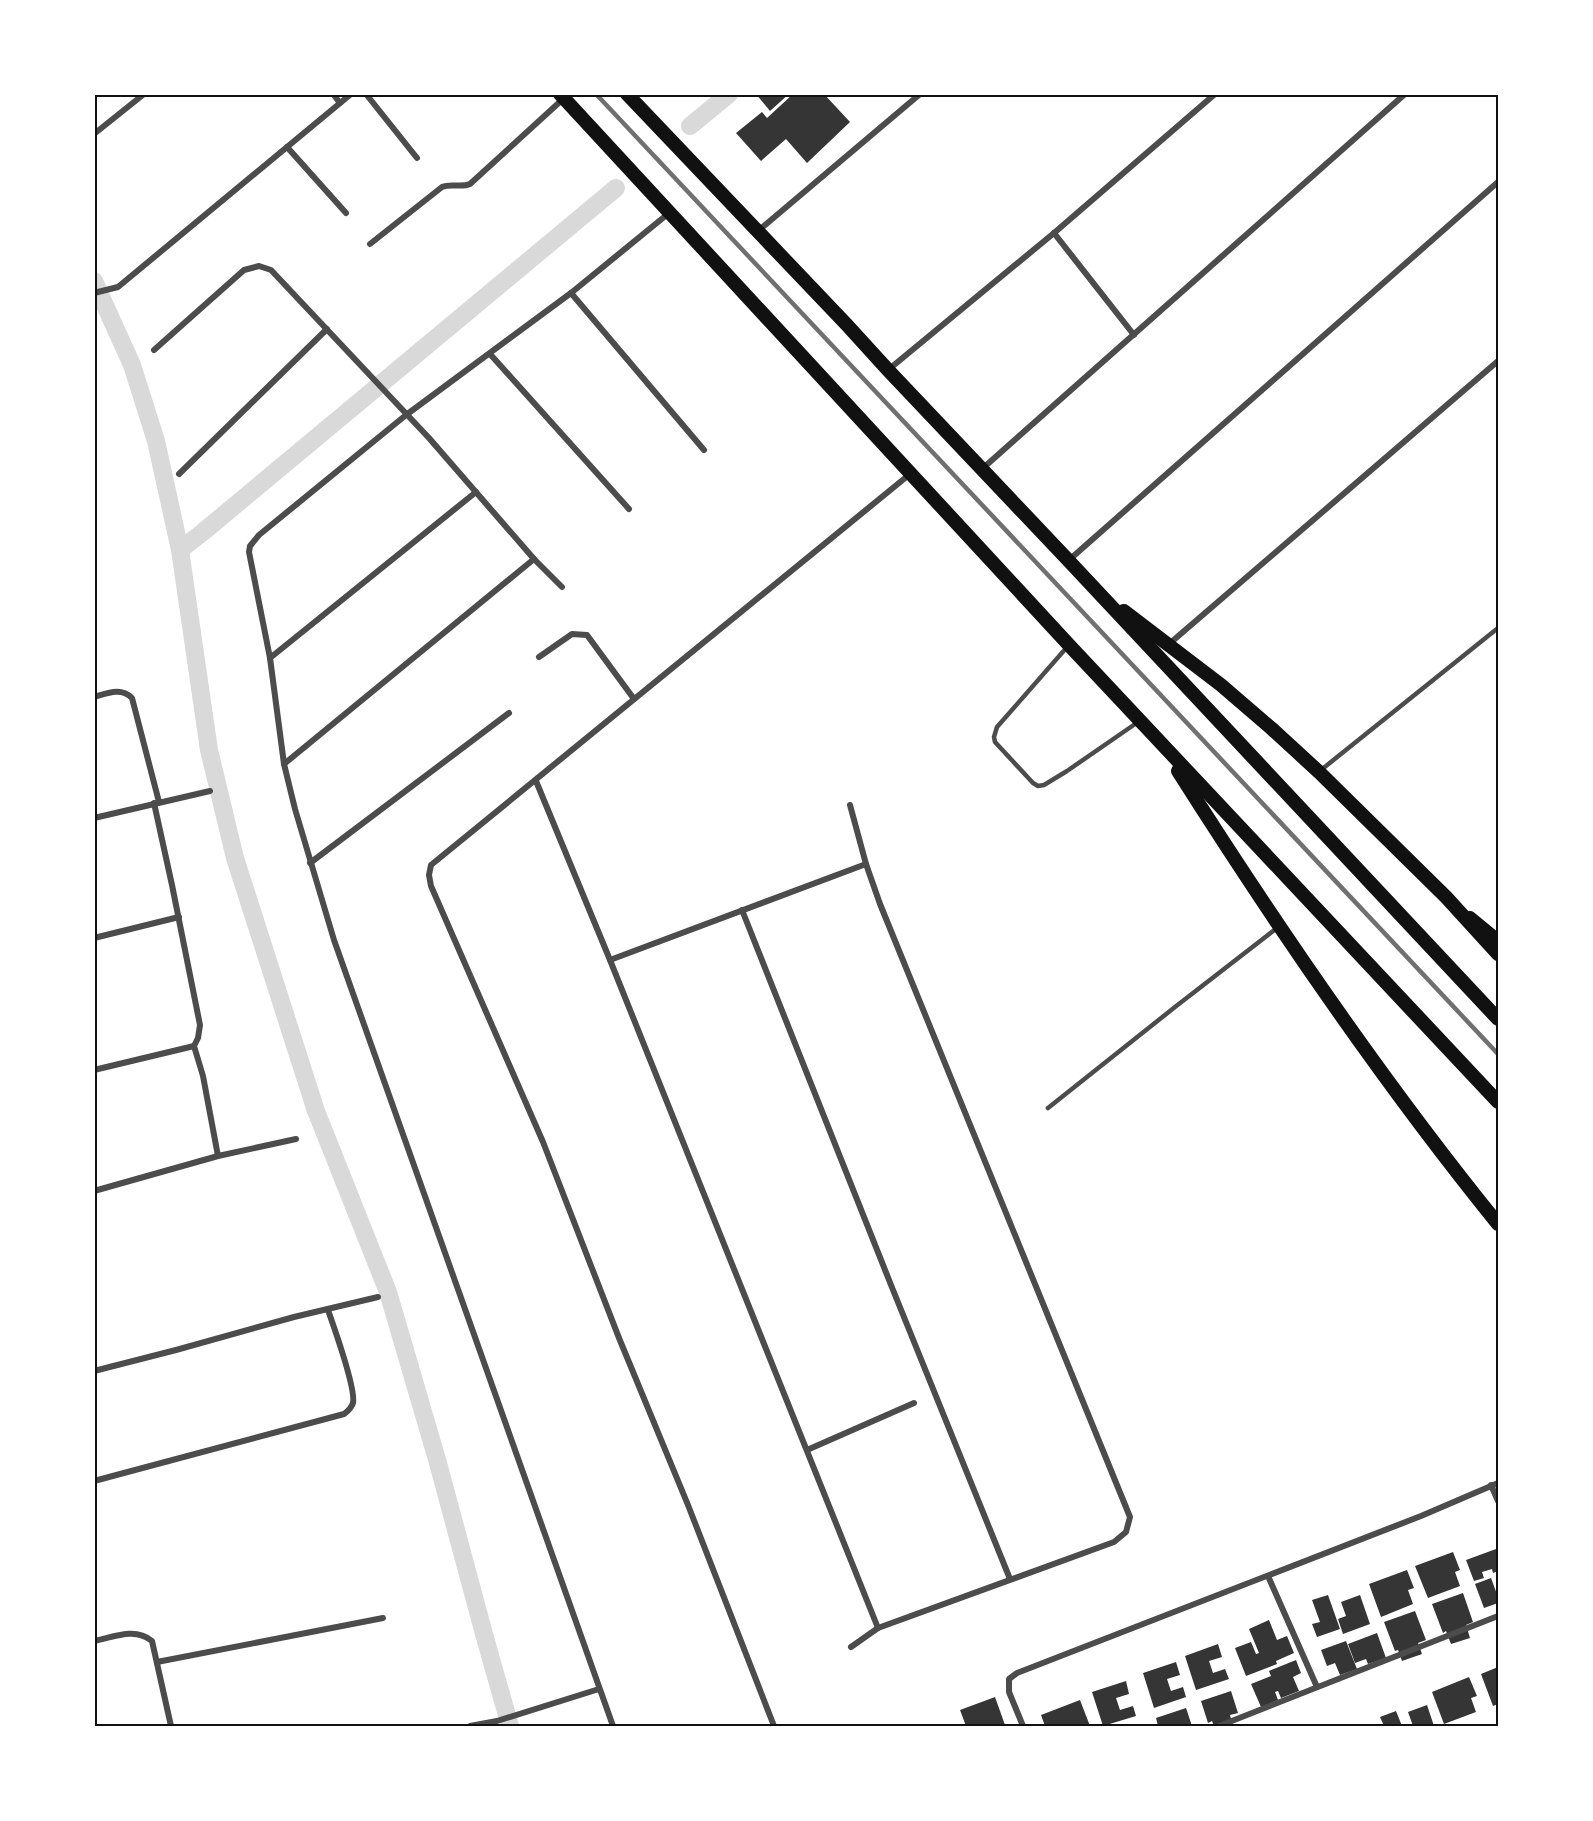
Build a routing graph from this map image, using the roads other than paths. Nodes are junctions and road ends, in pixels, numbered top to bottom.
1 (144, 94) edge
2 (333, 94) edge
3 (351, 94) edge
4 (366, 94) edge
5 (627, 94) edge
6 (920, 94) edge
7 (1215, 94) edge
8 (1406, 94) edge
9 (562, 97) edge
10 (340, 103) junction
11 (94, 134) edge
12 (288, 147) junction
13 (417, 158) dead end
14 (1498, 182) edge
15 (346, 213) dead end
16 (670, 213) junction
17 (757, 231) junction
18 (1054, 233) junction
19 (370, 244) dead end
20 (94, 293) edge
21 (572, 293) junction
22 (327, 329) junction
23 (1134, 335) junction
24 (154, 350) dead end
25 (490, 354) junction
26 (1498, 361) edge
27 (888, 370) junction
28 (406, 415) junction
29 (704, 450) dead end
30 (982, 470) junction
31 (910, 473) junction
32 (179, 474) dead end
33 (476, 492) junction
34 (629, 509) dead end
35 (534, 559) junction
36 (1068, 560) junction
37 (562, 587) dead end
38 (1095, 590) junction
39 (1498, 628) edge
40 (1168, 644) junction
41 (1069, 645) junction
42 (539, 657) dead end
43 (270, 658) junction
44 (94, 697) edge
45 (634, 699) junction
46 (509, 713) dead end
47 (1140, 720) junction
48 (1160, 742) junction
49 (284, 764) junction
50 (1318, 772) junction
51 (536, 781) junction
52 (210, 791) dead end
53 (157, 802) junction
54 (850, 805) dead end
55 (94, 818) edge
56 (310, 863) junction
57 (866, 864) junction
58 (1446, 897) junction
59 (742, 910) junction
60 (179, 917) junction
61 (1279, 926) junction
62 (94, 938) edge
63 (1498, 940) edge
64 (1498, 954) edge
65 (610, 960) junction
66 (1498, 1019) edge
67 (194, 1046) junction
68 (94, 1070) edge
69 (1498, 1102) edge
70 (1048, 1108) dead end
71 (296, 1139) dead end
72 (218, 1156) junction
73 (94, 1191) edge
74 (1498, 1224) edge
75 (378, 1297) dead end
76 (328, 1310) junction
77 (94, 1371) edge
78 (914, 1403) dead end
79 (807, 1450) junction
80 (94, 1481) edge
81 (1498, 1483) edge
82 (1491, 1485) junction
83 (1498, 1501) edge
84 (1268, 1576) junction
85 (1010, 1579) junction
86 (1498, 1616) edge
87 (383, 1618) dead end
88 (878, 1628) junction
89 (94, 1641) edge
90 (851, 1647) dead end
91 (157, 1662) junction
92 (1317, 1687) junction
93 (599, 1689) junction
94 (171, 1726) edge
95 (470, 1726) edge
96 (613, 1726) edge
97 (774, 1726) edge
98 (1023, 1726) edge
99 (1219, 1726) edge

1 - 11 street
2 - 10 street
3 - 10 street
4 - 13 street
5 - 17 main road
6 - 17 street
7 - 18 street
8 - 23 street
9 - 16 main road
9 - 19 street
10 - 12 street
12 - 15 street
12 - 20 street
14 - 36 street
16 - 21 street
16 - 31 main road
17 - 27 main road
18 - 23 street
18 - 27 street
21 - 25 street
21 - 29 street
22 - 24 street
22 - 28 street
22 - 32 street
23 - 30 street
25 - 28 street
25 - 34 street
26 - 40 street
27 - 30 main road
28 - 33 street
28 - 43 street
30 - 36 main road
31 - 41 main road
31 - 45 street
33 - 35 street
33 - 43 street
35 - 37 street
35 - 49 street
36 - 38 main road
38 - 40 main road
38 - 66 main road
39 - 50 lane
40 - 50 main road
41 - 47 main road
41 - 47 lane
42 - 45 street
43 - 49 street
44 - 53 street
45 - 51 street
46 - 56 street
47 - 48 main road
48 - 61 main road
48 - 69 main road
49 - 56 street
50 - 58 main road
51 - 65 street
51 - 97 street
52 - 53 street
53 - 55 street
53 - 60 street
54 - 57 street
56 - 93 street
57 - 59 street
57 - 85 street
58 - 63 main road
58 - 64 main road
59 - 65 street
59 - 85 street
60 - 62 street
60 - 67 street
61 - 70 lane
61 - 74 main road
65 - 79 street
67 - 68 street
67 - 72 street
71 - 72 street
72 - 73 street
75 - 76 street
76 - 77 street
76 - 80 street
78 - 79 street
79 - 88 street
81 - 82 street
82 - 83 street
82 - 84 street
84 - 92 street
84 - 98 street
85 - 88 street
86 - 92 street
87 - 91 street
88 - 90 street
89 - 91 street
91 - 94 street
92 - 99 street
93 - 95 street
93 - 96 street

